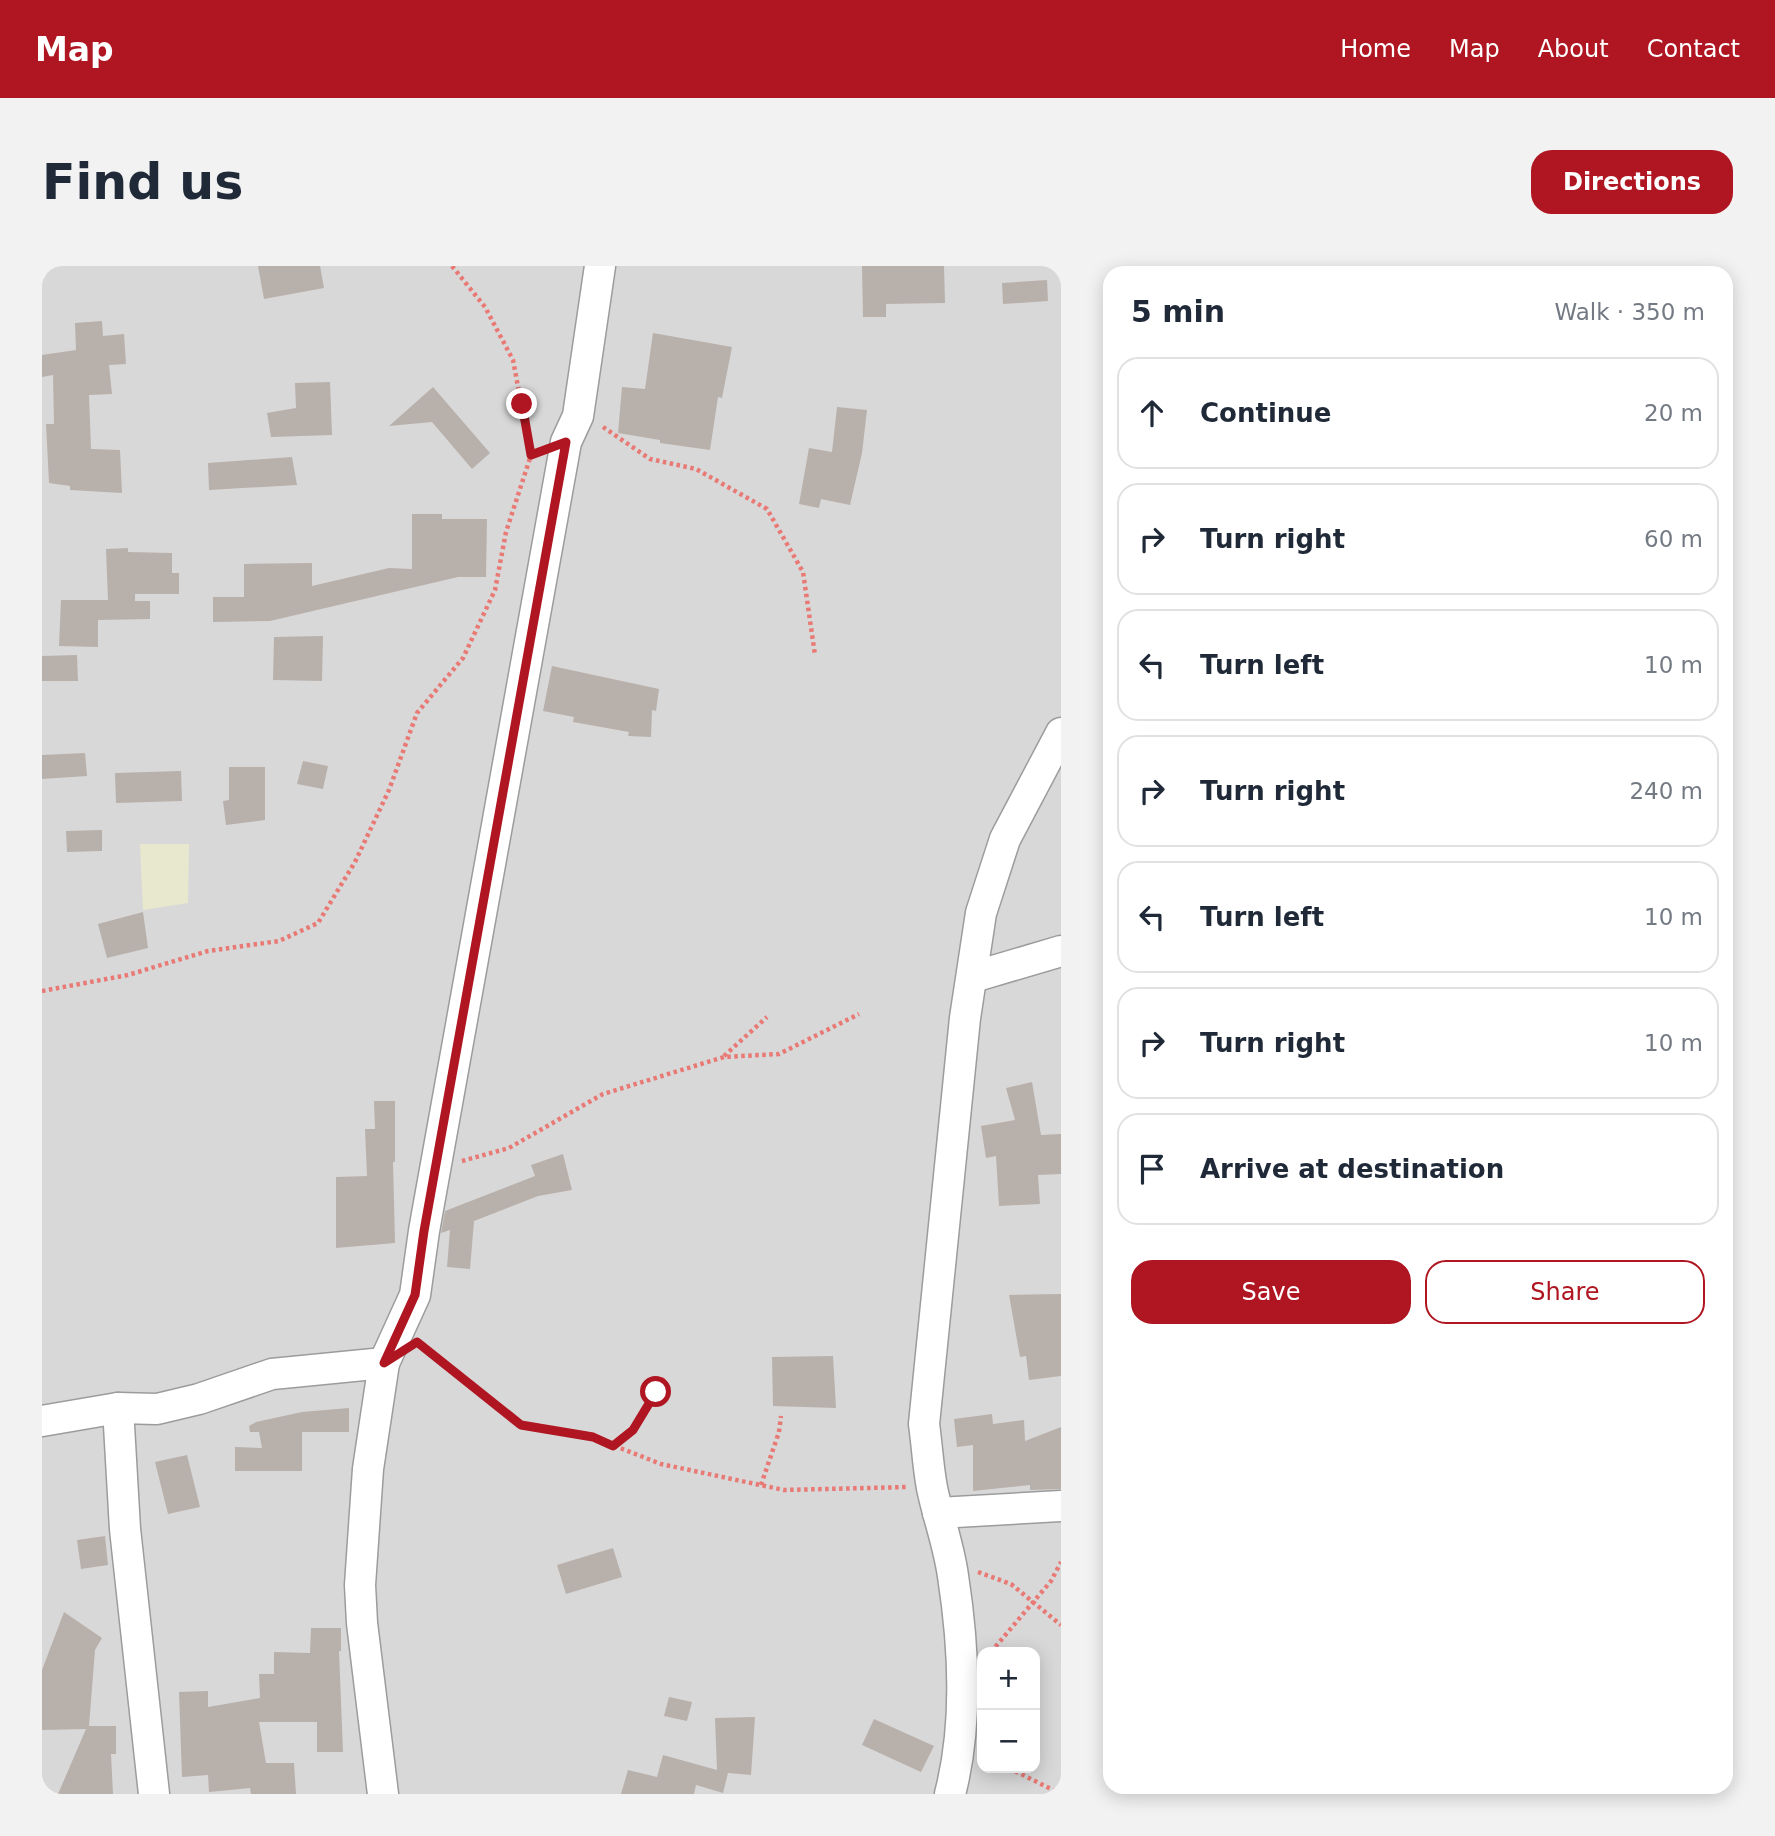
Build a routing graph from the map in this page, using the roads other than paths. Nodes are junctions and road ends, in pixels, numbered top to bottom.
1 (600, 266) edge
2 (1061, 733) edge
3 (1061, 951) edge
4 (974, 977) junction
5 (384, 1363) junction
6 (118, 1408) junction
7 (42, 1421) edge
8 (935, 1500) junction
9 (1061, 1506) edge
10 (154, 1794) edge
11 (383, 1794) edge
12 (950, 1794) edge

1 - 5 street
2 - 4 street
3 - 4 street
4 - 8 street
5 - 6 street
5 - 11 street
6 - 7 street
6 - 10 street
8 - 9 street
8 - 12 street

